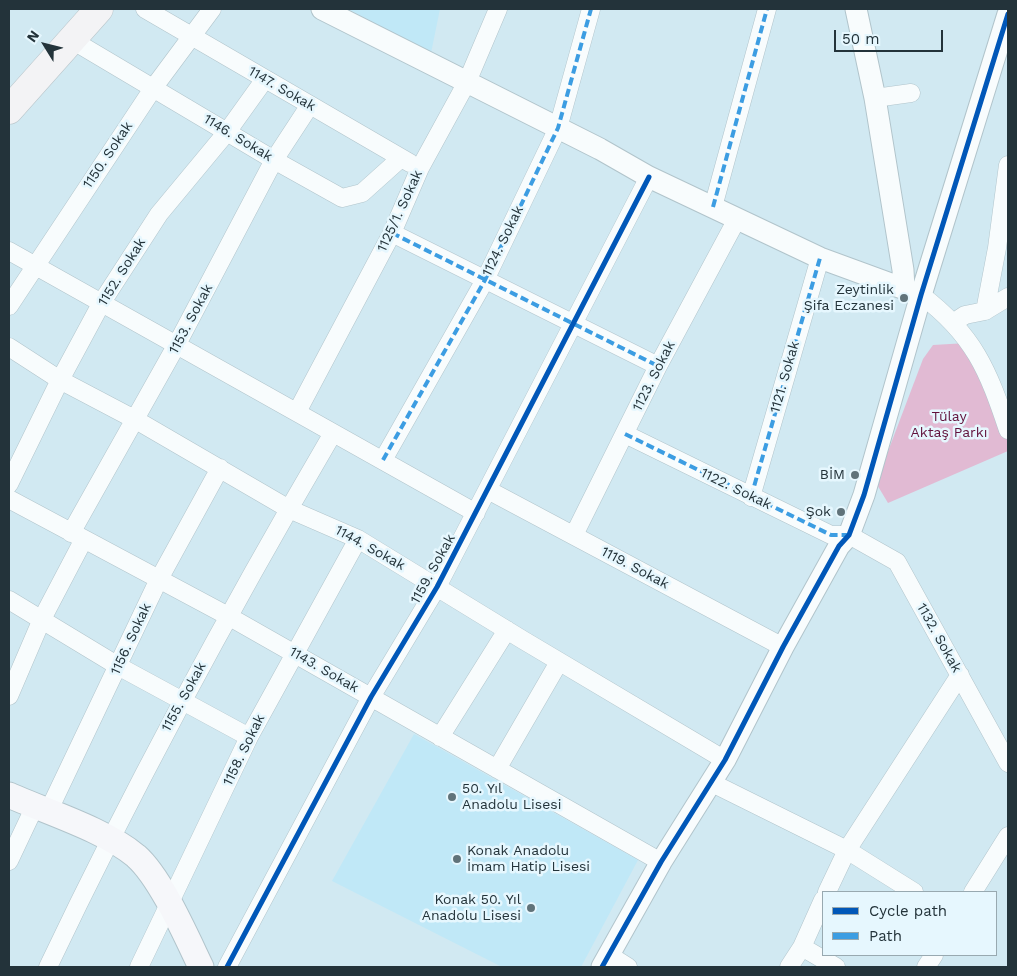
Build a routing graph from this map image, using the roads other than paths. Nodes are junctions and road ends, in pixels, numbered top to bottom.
1 (76, 9) edge
2 (99, 9) edge
3 (145, 9) edge
4 (212, 9) edge
5 (322, 9) edge
6 (498, 9) edge
7 (591, 9) edge
8 (767, 9) edge
9 (856, 9) edge
10 (1008, 14) edge
11 (191, 36) junction
12 (72, 40) junction
13 (265, 79) junction
14 (467, 82) junction
15 (9, 85) edge
16 (154, 87) junction
17 (911, 93) dead end
18 (875, 98) junction
19 (310, 105) junction
20 (9, 110) edge
21 (558, 128) junction
22 (227, 132) junction
23 (401, 158) junction
24 (274, 160) junction
25 (1008, 165) edge
26 (420, 168) junction
27 (649, 177) junction
28 (713, 207) junction
29 (737, 219) junction
30 (392, 233) junction
31 (9, 251) edge
32 (820, 258) junction
33 (34, 265) junction
34 (485, 280) junction
35 (912, 292) junction
36 (1008, 297) edge
37 (102, 302) junction
38 (9, 306) edge
39 (985, 311) junction
40 (953, 323) junction
41 (572, 324) junction
42 (176, 346) junction
43 (9, 347) edge
44 (658, 366) junction
45 (60, 380) junction
46 (298, 412) junction
47 (136, 420) junction
48 (1008, 430) edge
49 (333, 433) junction
50 (625, 434) junction
51 (383, 460) junction
52 (220, 468) junction
53 (9, 484) edge
54 (488, 490) junction
55 (750, 497) junction
56 (9, 500) edge
57 (289, 509) junction
58 (476, 513) junction
59 (574, 535) junction
60 (849, 535) junction
61 (78, 536) junction
62 (358, 538) junction
63 (158, 580) junction
64 (437, 587) junction
65 (9, 600) edge
66 (228, 616) junction
67 (42, 619) junction
68 (507, 630) junction
69 (783, 647) junction
70 (294, 653) junction
71 (559, 662) junction
72 (118, 666) junction
73 (960, 675) junction
74 (9, 696) edge
75 (371, 697) junction
76 (181, 700) junction
77 (440, 736) junction
78 (249, 737) junction
79 (725, 760) junction
80 (1008, 763) edge
81 (497, 769) junction
82 (712, 783) junction
83 (9, 795) edge
84 (41, 809) junction
85 (1008, 836) edge
86 (109, 839) junction
87 (847, 850) junction
88 (9, 861) edge
89 (661, 862) junction
90 (827, 891) edge
91 (912, 891) edge
92 (974, 891) edge
93 (822, 902) edge
94 (168, 904) junction
95 (802, 947) junction
96 (933, 956) edge
97 (605, 961) edge
98 (48, 967) edge
99 (139, 967) edge
100 (202, 967) edge
101 (228, 967) edge
102 (628, 967) edge
103 (789, 967) edge
104 (836, 967) edge
105 (926, 967) edge

1 - 15 main road
2 - 12 main road
3 - 11 street, 1147. Sokak
4 - 11 street, 1150. Sokak
5 - 14 street
6 - 14 street, 1125/1. Sokak
7 - 21 street, 1124. Sokak
8 - 28 street
9 - 18 street
10 - 35 street
11 - 13 street, 1147. Sokak
11 - 16 street, 1150. Sokak
12 - 16 street, 1146. Sokak
12 - 20 main road
13 - 19 street, 1147. Sokak
13 - 22 street, 1152. Sokak
14 - 21 street
14 - 26 street, 1125/1. Sokak
16 - 22 street, 1146. Sokak
16 - 33 street, 1150. Sokak
17 - 18 street
18 - 35 street
19 - 23 street, 1147. Sokak
19 - 24 street, 1153. Sokak
21 - 27 street
21 - 34 street, 1124. Sokak
22 - 24 street, 1146. Sokak
22 - 37 street, 1152. Sokak
23 - 24 street, 1146. Sokak
23 - 26 street, 1147. Sokak
24 - 42 street, 1153. Sokak
25 - 39 street
26 - 30 street, 1125/1. Sokak
27 - 28 street
27 - 41 street, 1159. Sokak
28 - 29 street
29 - 32 street
29 - 44 street, 1123. Sokak
30 - 34 street
30 - 46 street, 1125/1. Sokak
31 - 33 street
32 - 35 street
32 - 55 street, 1121. Sokak
33 - 37 street
33 - 38 street, 1150. Sokak
34 - 41 street
34 - 51 street, 1124. Sokak
35 - 40 street
35 - 60 street
36 - 39 street
37 - 42 street
37 - 45 street, 1152. Sokak
39 - 40 street
40 - 48 street
41 - 44 street
41 - 54 street, 1159. Sokak
42 - 46 street
42 - 47 street, 1153. Sokak
43 - 45 street, 1144. Sokak
44 - 50 street, 1123. Sokak
45 - 47 street, 1144. Sokak
45 - 53 street, 1152. Sokak
46 - 49 street
47 - 52 street, 1144. Sokak
47 - 61 street, 1153. Sokak
49 - 51 street
49 - 57 street, 1155. Sokak
50 - 55 street, 1122. Sokak
50 - 59 street, 1123. Sokak
51 - 58 street
52 - 57 street, 1144. Sokak
52 - 63 street, 1156. Sokak
54 - 58 street, 1159. Sokak
54 - 59 street, 1119. Sokak
55 - 60 street, 1122. Sokak
56 - 61 street, 1143. Sokak
57 - 62 street, 1144. Sokak
57 - 66 street, 1155. Sokak
58 - 64 street, 1159. Sokak
59 - 69 street, 1119. Sokak
60 - 69 street
60 - 73 street, 1132. Sokak
61 - 63 street, 1143. Sokak
61 - 67 street, 1153. Sokak
62 - 64 street, 1144. Sokak
62 - 70 street, 1158. Sokak
63 - 66 street, 1143. Sokak
63 - 72 street, 1156. Sokak
64 - 68 street, 1144. Sokak
64 - 75 street, 1159. Sokak
65 - 67 street
66 - 70 street, 1143. Sokak
66 - 76 street, 1155. Sokak
67 - 72 street
67 - 74 street, 1153. Sokak
68 - 71 street, 1144. Sokak
68 - 77 street
69 - 79 street
70 - 75 street, 1143. Sokak
70 - 78 street, 1158. Sokak
71 - 79 street, 1144. Sokak
71 - 81 street
72 - 76 street
72 - 84 street, 1156. Sokak
73 - 80 street, 1132. Sokak
73 - 87 street
75 - 77 street, 1143. Sokak
75 - 101 street, 1159. Sokak
76 - 78 street
76 - 86 street, 1155. Sokak
77 - 81 street, 1143. Sokak
78 - 94 street, 1158. Sokak
79 - 82 street
81 - 89 street, 1143. Sokak
82 - 87 street
82 - 89 street
83 - 84 main road
84 - 86 main road
84 - 88 street, 1156. Sokak
85 - 92 street
86 - 94 main road
86 - 98 street, 1155. Sokak
87 - 90 street
87 - 91 street
89 - 97 street
93 - 95 street
94 - 99 street, 1158. Sokak
94 - 100 main road
95 - 103 street
95 - 104 street
96 - 105 street
97 - 102 street

